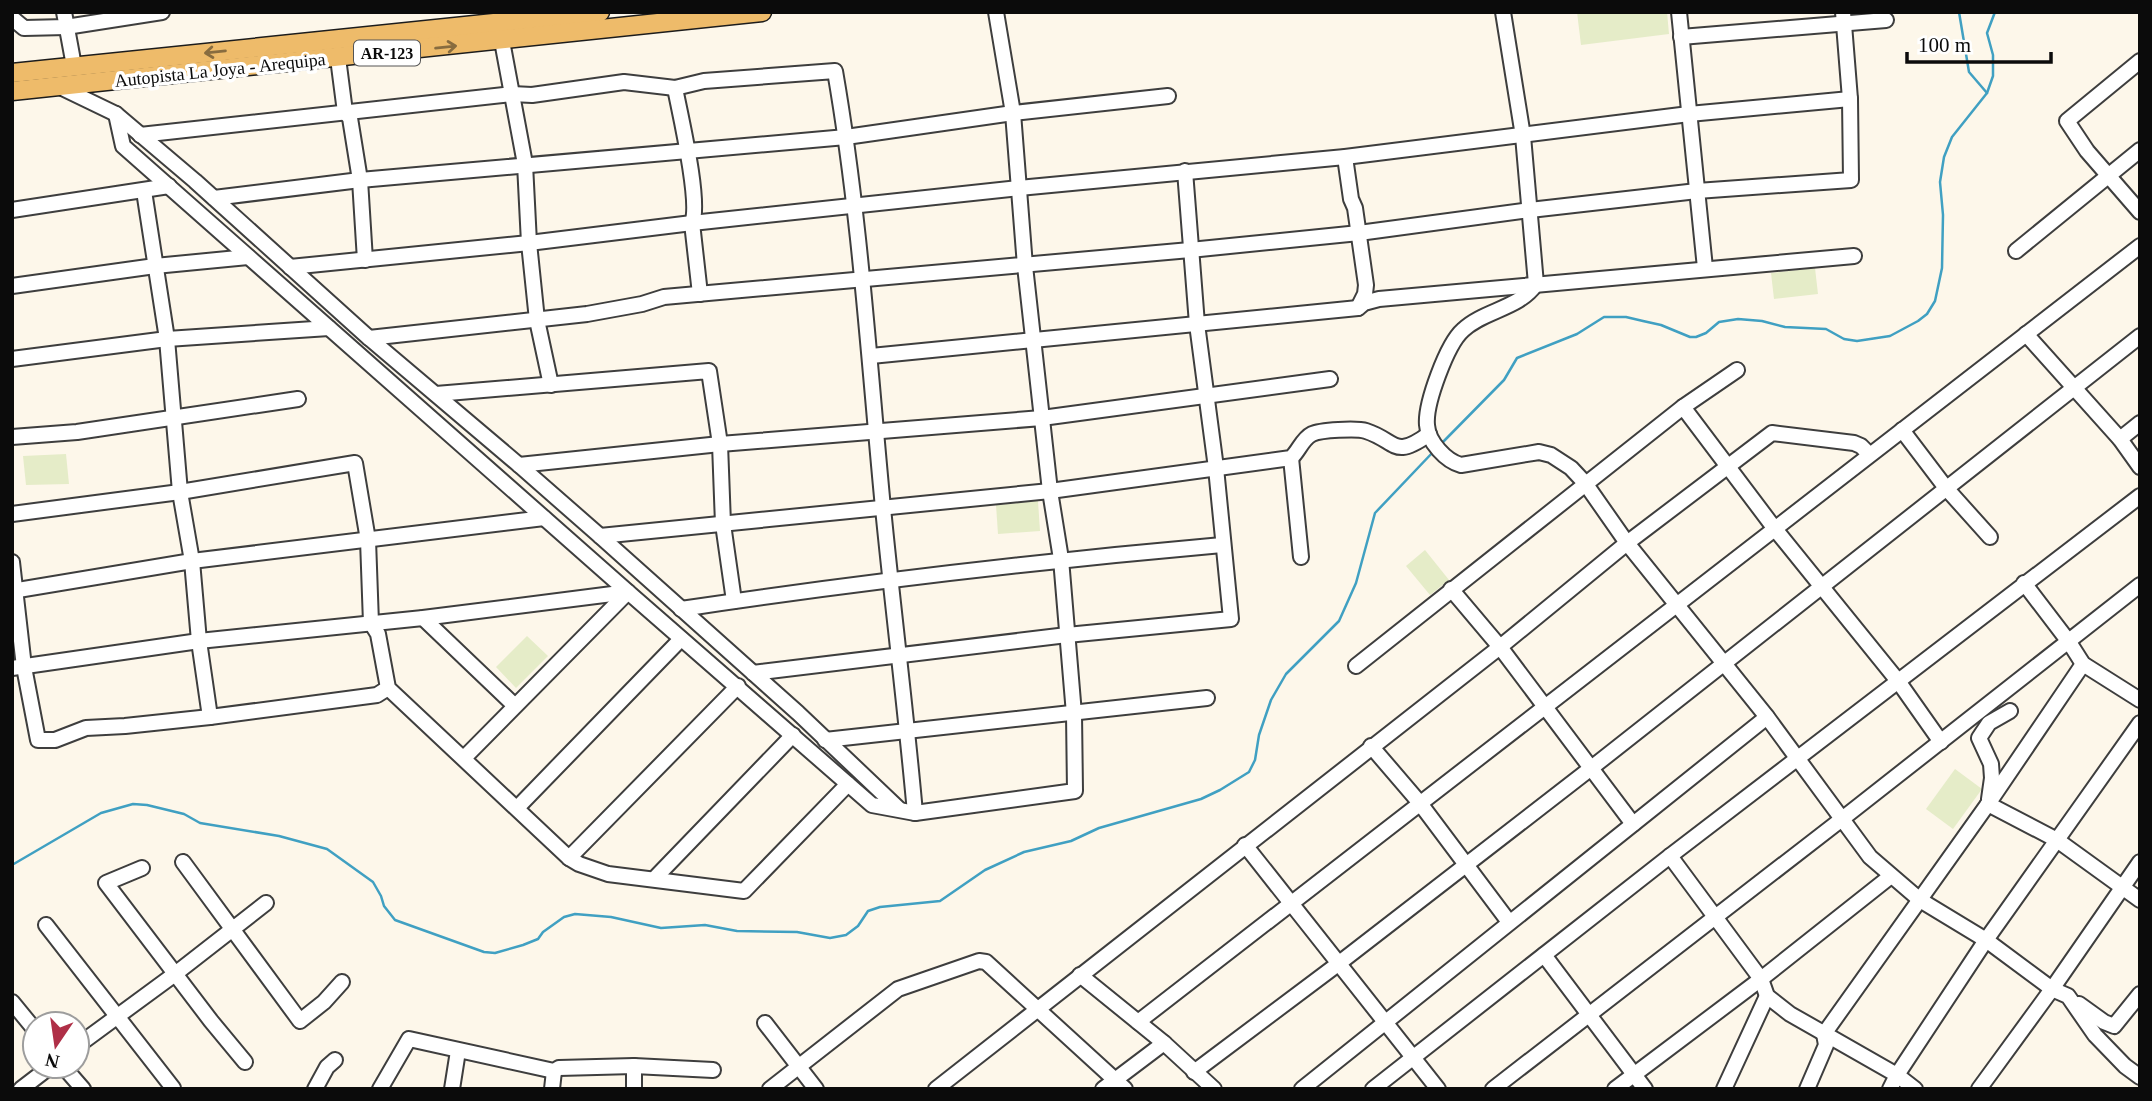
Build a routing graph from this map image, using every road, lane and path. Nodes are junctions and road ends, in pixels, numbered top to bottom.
1 (162, 12) edge
2 (600, 12) edge
3 (762, 12) edge
4 (996, 12) edge
5 (1503, 12) edge
6 (1679, 12) edge
7 (1844, 17) edge
8 (65, 20) edge
9 (1886, 20) dead end
10 (18, 23) edge
11 (1681, 37) junction
12 (502, 41) junction
13 (338, 58) junction
14 (2140, 61) edge
15 (74, 66) junction
16 (12, 73) edge
17 (58, 86) junction
18 (675, 89) junction
19 (12, 91) edge
20 (512, 94) junction
21 (1168, 96) dead end
22 (1850, 99) junction
23 (345, 112) junction
24 (1013, 113) junction
25 (116, 114) junction
26 (1689, 114) junction
27 (140, 135) junction
28 (1523, 136) junction
29 (846, 137) junction
30 (2140, 150) edge
31 (687, 152) junction
32 (1345, 157) junction
33 (525, 164) junction
34 (1185, 171) junction
35 (2109, 174) junction
36 (360, 180) junction
37 (169, 186) junction
38 (1019, 188) junction
39 (145, 191) junction
40 (1696, 191) junction
41 (214, 198) junction
42 (854, 206) junction
43 (12, 210) edge
44 (1530, 210) junction
45 (2140, 212) edge
46 (692, 223) junction
47 (1359, 233) junction
48 (529, 243) junction
49 (2140, 246) edge
50 (1190, 250) junction
51 (2016, 251) dead end
52 (1854, 256) dead end
53 (248, 257) junction
54 (365, 260) junction
55 (155, 266) junction
56 (1025, 266) junction
57 (290, 267) junction
58 (1705, 268) junction
59 (862, 278) junction
60 (1536, 284) junction
61 (12, 286) edge
62 (700, 294) junction
63 (1358, 308) junction
64 (537, 320) junction
65 (1197, 324) junction
66 (329, 328) junction
67 (2026, 334) junction
68 (2140, 335) edge
69 (369, 338) junction
70 (166, 339) junction
71 (1035, 341) junction
72 (871, 356) junction
73 (12, 359) edge
74 (1737, 370) dead end
75 (1330, 379) dead end
76 (551, 385) junction
77 (2073, 389) junction
78 (436, 394) junction
79 (1206, 397) junction
80 (298, 399) dead end
81 (1683, 407) junction
82 (174, 416) junction
83 (1042, 418) junction
84 (2140, 423) edge
85 (1902, 430) junction
86 (877, 432) junction
87 (1429, 434) junction
88 (12, 438) edge
89 (2120, 439) junction
90 (720, 444) junction
91 (1869, 454) junction
92 (1291, 458) junction
93 (519, 465) junction
94 (1729, 466) junction
95 (2140, 467) edge
96 (1216, 468) junction
97 (1585, 484) junction
98 (1946, 488) junction
99 (1050, 491) junction
100 (180, 492) junction
101 (2140, 496) edge
102 (883, 509) junction
103 (12, 514) edge
104 (544, 518) junction
105 (723, 524) junction
106 (1775, 529) junction
107 (600, 536) junction
108 (1990, 537) dead end
109 (368, 540) junction
110 (1627, 543) junction
111 (1222, 545) junction
112 (1301, 557) dead end
113 (1061, 559) junction
114 (192, 561) junction
115 (12, 562) edge
116 (891, 579) junction
117 (2024, 583) junction
118 (2140, 585) edge
119 (1820, 586) junction
120 (1451, 589) junction
121 (14, 590) edge
122 (628, 592) junction
123 (734, 601) junction
124 (1676, 606) junction
125 (681, 609) junction
126 (423, 618) junction
127 (371, 623) junction
128 (1067, 635) junction
129 (681, 639) junction
130 (199, 641) junction
131 (2069, 642) junction
132 (1500, 646) junction
133 (900, 655) junction
134 (1723, 664) junction
135 (2083, 664) junction
136 (1356, 666) dead end
137 (18, 667) edge
138 (753, 673) junction
139 (1898, 681) junction
140 (738, 686) junction
141 (388, 688) junction
142 (1207, 698) dead end
143 (2140, 700) edge
144 (514, 705) junction
145 (1545, 706) junction
146 (2010, 710) dead end
147 (1074, 714) junction
148 (211, 717) junction
149 (1767, 717) junction
150 (2140, 723) edge
151 (907, 730) junction
152 (793, 735) junction
153 (825, 740) junction
154 (1941, 742) junction
155 (1371, 746) junction
156 (464, 758) junction
157 (1798, 758) junction
158 (1590, 769) junction
159 (848, 784) junction
160 (1419, 803) junction
161 (1988, 804) junction
162 (517, 807) junction
163 (900, 810) junction
164 (915, 813) junction
165 (1842, 819) junction
166 (1633, 824) junction
167 (2057, 840) junction
168 (1245, 845) junction
169 (1670, 856) junction
170 (569, 858) junction
171 (183, 862) dead end
172 (2140, 862) edge
173 (1464, 865) junction
174 (142, 868) dead end
175 (1891, 876) junction
176 (653, 879) junction
177 (2123, 887) junction
178 (1920, 900) junction
179 (2140, 900) edge
180 (266, 903) dead end
181 (1292, 903) junction
182 (1714, 916) junction
183 (1510, 922) junction
184 (46, 925) dead end
185 (232, 930) junction
186 (1986, 940) junction
187 (1544, 955) junction
188 (1338, 964) junction
189 (175, 974) junction
190 (1080, 975) junction
191 (1761, 979) junction
192 (342, 982) dead end
193 (2052, 989) junction
194 (2140, 994) edge
195 (1766, 996) junction
196 (2068, 996) junction
197 (1039, 1010) junction
198 (1588, 1016) junction
199 (117, 1017) junction
200 (1138, 1021) junction
201 (1383, 1022) junction
202 (765, 1023) dead end
203 (1824, 1034) junction
204 (91, 1036) edge
205 (1164, 1043) junction
206 (458, 1051) junction
207 (1413, 1056) junction
208 (335, 1060) dead end
209 (245, 1062) dead end
210 (634, 1066) junction
211 (798, 1067) junction
212 (712, 1070) dead end
213 (554, 1071) junction
214 (1194, 1072) junction
215 (1635, 1073) junction
216 (2140, 1077) edge
217 (1894, 1082) edge
218 (1115, 1086) edge
219 (173, 1088) edge
220 (315, 1089) edge
221 (380, 1089) edge
222 (452, 1089) edge
223 (552, 1089) edge
224 (634, 1089) edge
225 (770, 1089) edge
226 (816, 1089) edge
227 (936, 1089) edge
228 (1214, 1089) edge
229 (1302, 1089) edge
230 (1373, 1089) edge
231 (1438, 1089) edge
232 (1493, 1089) edge
233 (1615, 1089) edge
234 (1645, 1089) edge
235 (1724, 1089) edge
236 (1807, 1089) edge
237 (1915, 1089) edge
238 (1979, 1089) edge

1 - 8 street
2 -> 15 main road, Autopista La Joya - Arequipa / AR-123
3 - 12 main road, Autopista La Joya - Arequipa / AR-123
4 - 24 street
5 - 28 street
6 - 11 street
7 - 9 street
7 - 11 street
7 - 22 street
8 - 10 street
8 - 15 street
11 - 26 street
13 -> 12 main road, Autopista La Joya - Arequipa / AR-123
12 - 20 street
13 - 17 main road, Autopista La Joya - Arequipa / AR-123
13 - 23 street
14 - 35 street
15 - 16 main road, Autopista La Joya - Arequipa / AR-123
17 - 19 main road, Autopista La Joya - Arequipa / AR-123
17 - 25 street
18 - 20 street
18 - 29 street
18 - 31 street
20 - 23 street
20 - 33 street
21 - 24 street
22 - 26 street
22 - 40 street
23 - 27 street
23 - 36 street
24 - 29 street
24 - 38 street
25 - 27 street
25 - 37 street
26 - 28 street
26 - 40 street
27 - 41 street
28 - 32 street
28 - 44 street
29 - 31 street
29 - 42 street
30 - 35 street
31 - 33 street
31 - 46 street
32 - 34 street
32 - 47 street
33 - 36 street
33 - 48 street
34 - 38 street
34 - 50 street
35 - 45 street
35 - 51 street
36 - 41 street
36 - 54 street
37 - 39 street
37 - 53 street
38 - 42 street
38 - 56 street
39 - 43 street
39 - 55 street
40 - 44 street
40 - 58 street
41 - 57 street
42 - 46 street
42 - 59 street
44 - 47 street
44 - 60 street
46 - 48 street
46 - 62 street
47 - 50 street
47 - 63 street
48 - 54 street
48 - 64 street
49 - 67 street
50 - 56 street
50 - 65 street
52 - 58 street
53 - 55 street
53 - 66 street
54 - 57 street
55 - 61 street
55 - 70 street
56 - 59 street
56 - 71 street
57 - 69 street
58 - 60 street
59 - 62 street
59 - 72 street
60 - 63 street
60 - 87 street
62 - 64 street
63 - 65 street
64 - 69 street
64 - 76 street
65 - 71 street
65 - 79 street
66 - 70 street
66 - 104 street
67 - 77 street
67 - 85 street
68 - 77 street
69 - 78 street
70 - 73 street
70 - 82 street
71 - 72 street
71 - 83 street
72 - 86 street
74 - 81 street
75 - 79 street
76 - 78 street
76 - 90 street
77 - 89 street
77 - 98 street
78 - 93 street
79 - 83 street
79 - 96 street
80 - 82 street
81 - 94 street
81 - 97 street
82 - 88 street
82 - 100 street
83 - 86 street
83 - 99 street
84 - 89 street
85 - 91 street
85 - 98 street
86 - 90 street
86 - 102 street
87 - 92 street
87 - 97 street
89 - 95 street
90 - 93 street
90 - 105 street
91 - 94 street
91 - 106 street
92 - 96 street
92 - 112 street
93 - 107 street
94 - 106 street
94 - 110 street
96 - 99 street
96 - 111 street
97 - 110 street
97 - 120 street
98 - 108 street
98 - 119 street
99 - 102 street
99 - 113 street
100 - 103 street
100 - 109 street
100 - 114 street
101 - 117 street
102 - 105 street
102 - 116 street
104 - 109 street
104 - 122 street
105 - 107 street
105 - 123 street
106 - 119 street
106 - 124 street
107 - 125 street
109 - 114 street
109 - 127 street
110 - 124 street
110 - 132 street
111 - 113 street
111 - 128 street
113 - 116 street
113 - 128 street
114 - 121 street
114 - 130 street
115 - 121 street
116 - 123 street
116 - 133 street
117 - 131 street
117 - 139 street
118 - 131 street
119 - 134 street
119 - 139 street
120 - 132 street
120 - 136 street
121 - 137 street
122 - 126 street
122 - 129 street
122 - 144 street
123 - 125 street
124 - 134 street
124 - 145 street
125 - 138 street
126 - 127 street
126 - 144 street
127 - 130 street
127 - 141 street
128 - 133 street
128 - 147 street
129 - 140 street
129 - 162 street
130 - 137 street
130 - 148 street
131 - 135 street
131 - 154 street
132 - 145 street
132 - 155 street
133 - 138 street
133 - 151 street
134 - 149 street
134 - 158 street
135 - 143 street
135 - 161 street
137 - 148 street
138 - 153 street
139 - 154 street
139 - 157 street
140 - 152 street
140 - 170 street
141 - 148 street
141 - 156 street
142 - 147 street
144 - 156 street
145 - 158 street
145 - 160 street
146 - 161 street
147 - 151 street
147 - 164 street
149 - 157 street
149 - 166 street
150 - 167 street
151 - 153 street
151 - 164 street
152 - 159 street
152 - 176 street
153 - 163 street
154 - 165 street
155 - 160 street
155 - 168 street
156 - 162 street
157 - 165 street
157 - 169 street
158 - 166 street
158 - 173 street
159 - 163 street
159 - 176 street
160 - 173 street
160 - 181 street
161 - 167 street
161 - 178 street
162 - 170 street
163 - 164 street
165 - 175 street
165 - 182 street
166 - 183 street
167 - 177 street
167 - 186 street
168 - 181 street
168 - 190 street
169 - 182 street
169 - 187 street
170 - 176 street
171 - 185 street
172 - 177 street
173 - 183 street
173 - 188 street
174 - 189 street
175 - 178 street
175 - 191 street
177 - 179 street
177 - 193 street
178 - 186 street
178 - 203 street
180 - 185 street
181 - 188 street
181 - 200 street
182 - 191 street
182 - 198 street
183 - 201 street
184 - 199 street
185 - 189 street
185 - 192 street
186 - 193 street
186 - 217 street
187 - 198 street
187 - 207 street
188 - 201 street
188 - 214 street
189 - 199 street
189 - 209 street
190 - 197 street
190 - 200 street
191 - 195 street
191 - 215 street
193 - 196 street
193 - 238 street
194 - 196 street
195 - 203 street
195 - 235 street
196 - 216 street
197 - 211 street
197 - 218 street
197 - 227 street
198 - 215 street
198 - 232 street
199 - 204 street
199 - 219 street
200 - 205 street
201 - 207 street
201 - 229 street
202 - 211 street
203 - 217 street
203 - 236 street
205 - 214 street
205 - 218 street
206 - 213 street
206 - 221 street
206 - 222 street
207 - 230 street
207 - 231 street
208 - 220 street
210 - 212 street
210 - 213 street
210 - 224 street
211 - 225 street
211 - 226 street
213 - 223 street
214 - 228 street
215 - 233 street
215 - 234 street
217 - 237 street

